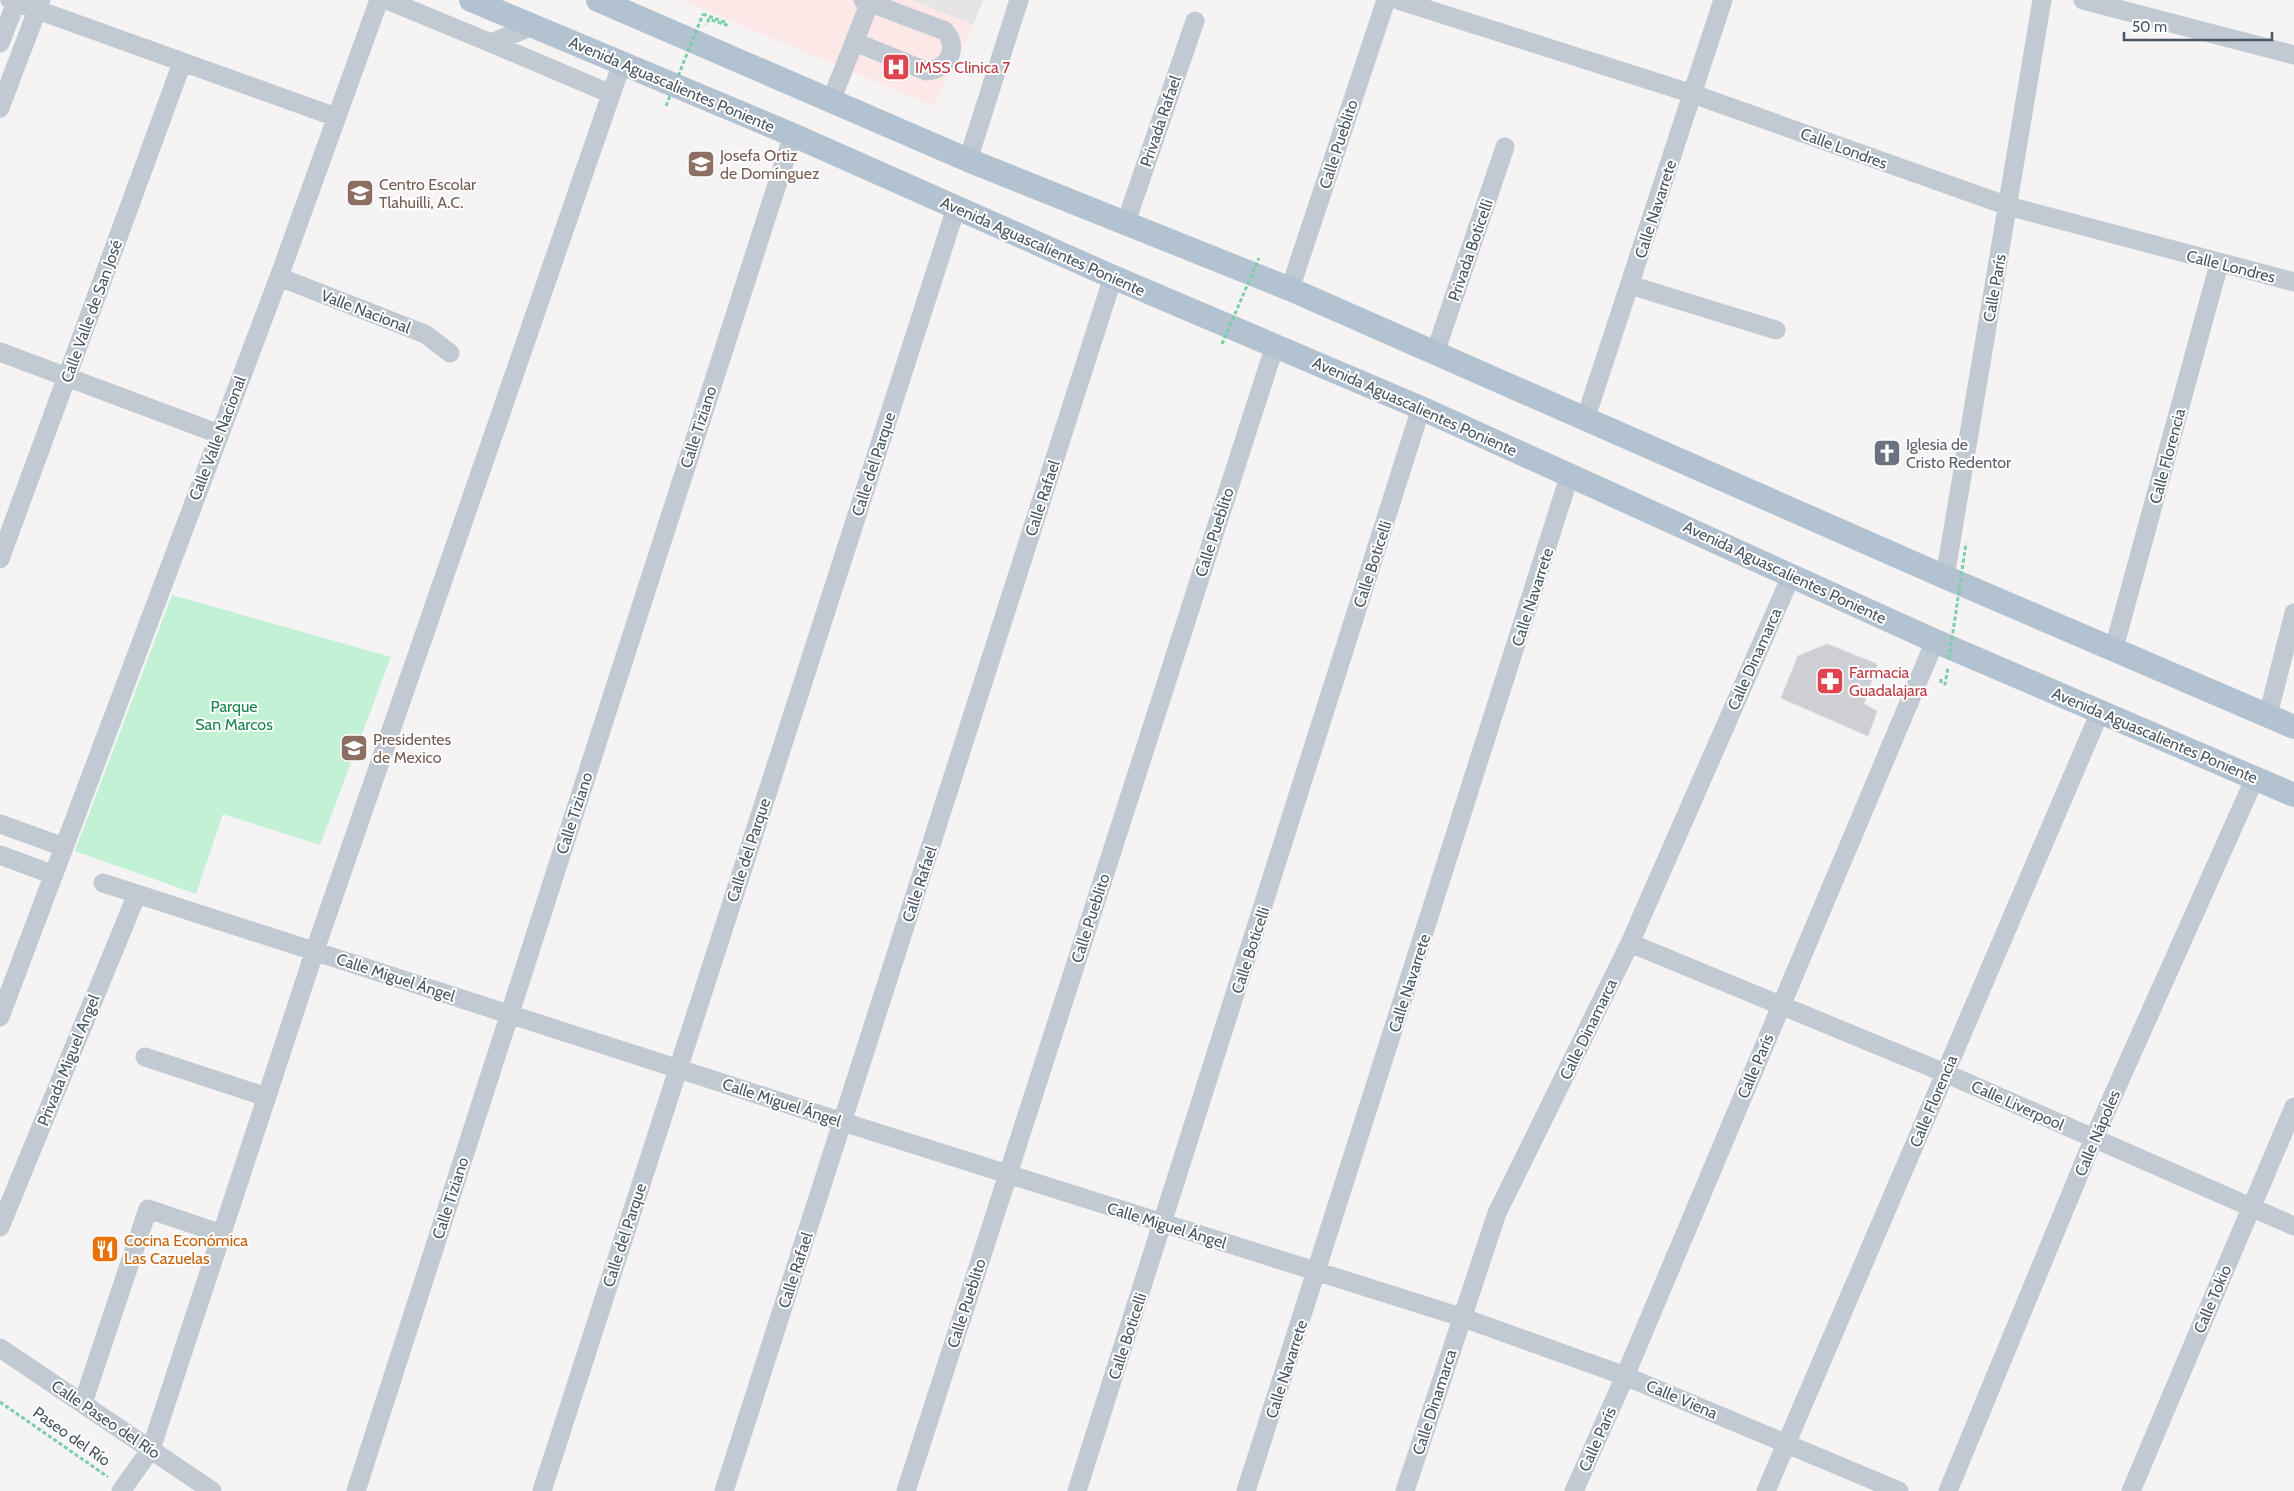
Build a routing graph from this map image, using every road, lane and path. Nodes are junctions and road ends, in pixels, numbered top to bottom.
1 (379, 0) edge
2 (387, 0) edge
3 (471, 0) edge
4 (598, 0) edge
5 (1019, 0) edge
6 (1386, 0) edge
7 (1398, 0) edge
8 (1723, 0) edge
9 (2042, 0) edge
10 (2083, 0) edge
11 (14, 1) edge
12 (866, 1) edge
13 (39, 5) edge
14 (635, 8) edge
15 (709, 19) dead end
16 (1195, 21) dead end
17 (533, 26) junction
18 (855, 42) junction
19 (491, 43) junction
20 (0, 44) edge
21 (2294, 55) edge
22 (182, 63) junction
23 (622, 63) junction
24 (611, 94) junction
25 (1693, 94) junction
26 (831, 101) junction
27 (666, 106) dead end
28 (0, 108) edge
29 (336, 118) junction
30 (792, 135) junction
31 (1505, 147) dead end
32 (968, 160) junction
33 (2008, 206) junction
34 (956, 208) junction
35 (1126, 222) junction
36 (1259, 258) dead end
37 (2219, 264) junction
38 (279, 277) junction
39 (1113, 277) junction
40 (2294, 282) edge
41 (1630, 285) junction
42 (1290, 289) junction
43 (1776, 330) dead end
44 (1222, 344) dead end
45 (1274, 345) junction
46 (0, 352) edge
47 (450, 353) dead end
48 (1435, 353) junction
49 (67, 377) junction
50 (1421, 408) junction
51 (1586, 417) junction
52 (218, 434) junction
53 (1570, 474) junction
54 (1966, 543) dead end
55 (0, 559) edge
56 (1792, 574) junction
57 (1946, 577) junction
58 (2294, 613) edge
59 (2114, 648) junction
60 (1942, 650) junction
61 (1943, 668) dead end
62 (2100, 712) junction
63 (2268, 715) junction
64 (2294, 726) edge
65 (2255, 778) junction
66 (2294, 794) edge
67 (0, 824) edge
68 (64, 847) junction
69 (0, 855) edge
70 (54, 875) junction
71 (103, 883) dead end
72 (137, 894) junction
73 (1630, 943) junction
74 (315, 950) junction
75 (1781, 1006) junction
76 (510, 1014) junction
77 (0, 1018) edge
78 (145, 1057) dead end
79 (678, 1067) junction
80 (1945, 1073) junction
81 (266, 1097) junction
82 (2294, 1107) edge
83 (843, 1122) junction
84 (2094, 1138) junction
85 (1007, 1174) junction
86 (2251, 1208) junction
87 (1163, 1224) junction
88 (2294, 1226) edge
89 (0, 1227) edge
90 (222, 1234) junction
91 (1318, 1272) junction
92 (1461, 1317) junction
93 (0, 1348) edge
94 (1625, 1376) junction
95 (0, 1402) edge
96 (83, 1403) junction
97 (1787, 1443) junction
98 (151, 1449) junction
99 (122, 1489) edge
100 (212, 1491) edge
101 (356, 1491) edge
102 (542, 1491) edge
103 (724, 1491) edge
104 (906, 1491) edge
105 (1077, 1491) edge
106 (1246, 1491) edge
107 (1405, 1491) edge
108 (1574, 1491) edge
109 (1766, 1491) edge
110 (1899, 1491) edge
111 (1948, 1491) edge
112 (2131, 1491) edge

1 - 29 street, Calle Valle Nacional
2 - 19 street
3 - 17 main road, Avenida Aguascalientes Poniente
4 - 14 main road
5 - 32 street
6 - 42 street, Calle Pueblito
7 - 25 street, Calle Londres
8 - 25 street, Calle Navarrete
9 - 33 street, Calle París
10 - 21 street
11 - 13 street
11 - 20 street
12 - 18 street
12 - 18 street
13 - 22 street
13 - 28 street
14 - 26 main road
15 - 27 path, bridge
16 - 35 street, Privada Rafael
17 - 19 street
17 - 23 main road, Avenida Aguascalientes Poniente
18 - 26 street
19 - 24 street
22 - 29 street
22 - 49 street, Calle Valle de San José
23 - 24 street
23 - 30 main road, Avenida Aguascalientes Poniente
24 - 74 street
25 - 33 street, Calle Londres
25 - 41 street, Calle Navarrete
26 - 32 main road
29 - 38 street, Calle Valle Nacional
30 - 34 main road, Avenida Aguascalientes Poniente
30 - 76 street, Calle Tiziano
31 - 48 street, Privada Boticelli
32 - 35 main road
33 - 37 street, Calle Londres
33 - 57 street, Calle París
34 - 39 main road, Avenida Aguascalientes Poniente
34 - 79 street, Calle del Parque
35 - 42 main road
36 - 44 path, bridge
37 - 40 street, Calle Londres
37 - 59 street, Calle Florencia
38 - 47 street, Valle Nacional
38 - 52 street, Calle Valle Nacional
39 - 45 main road, Avenida Aguascalientes Poniente
39 - 83 street, Calle Rafael
41 - 43 street
41 - 51 street, Calle Navarrete
42 - 48 main road
45 - 50 main road, Avenida Aguascalientes Poniente
45 - 85 street, Calle Pueblito
46 - 49 street
48 - 51 main road
49 - 52 street
49 - 55 street, Calle Valle de San José
50 - 53 main road, Avenida Aguascalientes Poniente
50 - 87 street, Calle Boticelli
51 - 57 main road
52 - 68 street, Calle Valle Nacional
53 - 56 main road, Avenida Aguascalientes Poniente
53 - 91 street, Calle Navarrete
54 - 60 path, bridge
56 - 60 main road, Avenida Aguascalientes Poniente
56 - 73 street, Calle Dinamarca
57 - 59 main road
58 - 63 street
59 - 63 main road
60 - 61 path
60 - 62 main road, Avenida Aguascalientes Poniente
60 - 75 street, Calle París
62 - 65 main road, Avenida Aguascalientes Poniente
62 - 80 street, Calle Florencia
63 - 64 main road
65 - 66 main road, Avenida Aguascalientes Poniente
65 - 84 street, Calle Nápoles
67 - 68 street
68 - 70 street, Calle Valle Nacional
69 - 70 street
70 - 77 street, Calle Valle Nacional
71 - 72 street, Calle Miguel Ángel
72 - 74 street, Calle Miguel Ángel
72 - 89 street, Privada Miguel Angel
73 - 75 street, Calle Liverpool
73 - 92 street, Calle Dinamarca
74 - 76 street, Calle Miguel Ángel
74 - 81 street
75 - 80 street, Calle Liverpool
75 - 94 street, Calle París
76 - 79 street, Calle Miguel Ángel
76 - 101 street, Calle Tiziano
78 - 81 street
79 - 83 street, Calle Miguel Ángel
79 - 102 street, Calle del Parque
80 - 84 street, Calle Liverpool
80 - 97 street, Calle Florencia
81 - 90 street
82 - 86 street, Calle Tokio
83 - 85 street, Calle Miguel Ángel
83 - 103 street, Calle Rafael
84 - 86 street, Calle Liverpool
84 - 111 street, Calle Nápoles
85 - 87 street, Calle Miguel Ángel
85 - 104 street, Calle Pueblito
86 - 88 street, Calle Liverpool
86 - 112 street, Calle Tokio
87 - 91 street, Calle Miguel Ángel
87 - 105 street, Calle Boticelli
90 - 96 street
90 - 98 street
91 - 92 street, Calle Miguel Ángel
91 - 106 street, Calle Navarrete
92 - 94 street, Calle Viena
92 - 107 street, Calle Dinamarca
93 - 96 street, Calle Paseo del Río
94 - 97 street, Calle Viena
94 - 108 street, Calle París
95 - 99 path, Paseo del Río
96 - 98 street, Calle Paseo del Río
97 - 109 street, Calle Florencia
97 - 110 street, Calle Viena
98 - 99 street
98 - 100 street, Calle Paseo del Río

